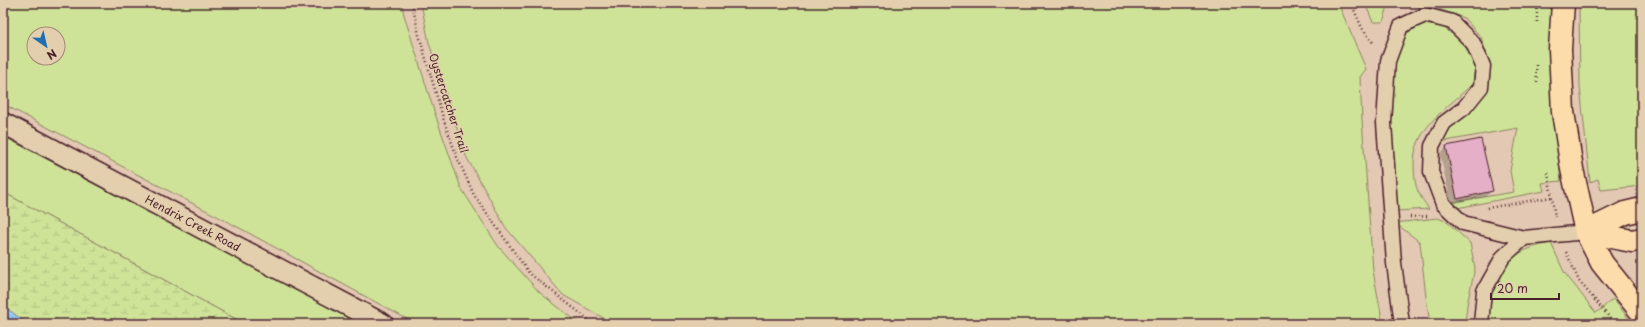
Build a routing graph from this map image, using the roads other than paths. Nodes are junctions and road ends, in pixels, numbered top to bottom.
1 (1563, 3) edge
2 (3, 123) edge
3 (1642, 209) edge
4 (1586, 232) junction
5 (1524, 238) junction
6 (1642, 239) edge
7 (1642, 313) edge
8 (383, 324) edge
9 (1402, 324) edge
10 (1481, 324) edge

1 - 4 main road
2 - 8 street, Hendrix Creek Road
3 - 4 main road
4 - 5 lane
4 - 6 main road
4 - 7 main road
5 - 9 lane
5 - 10 lane

